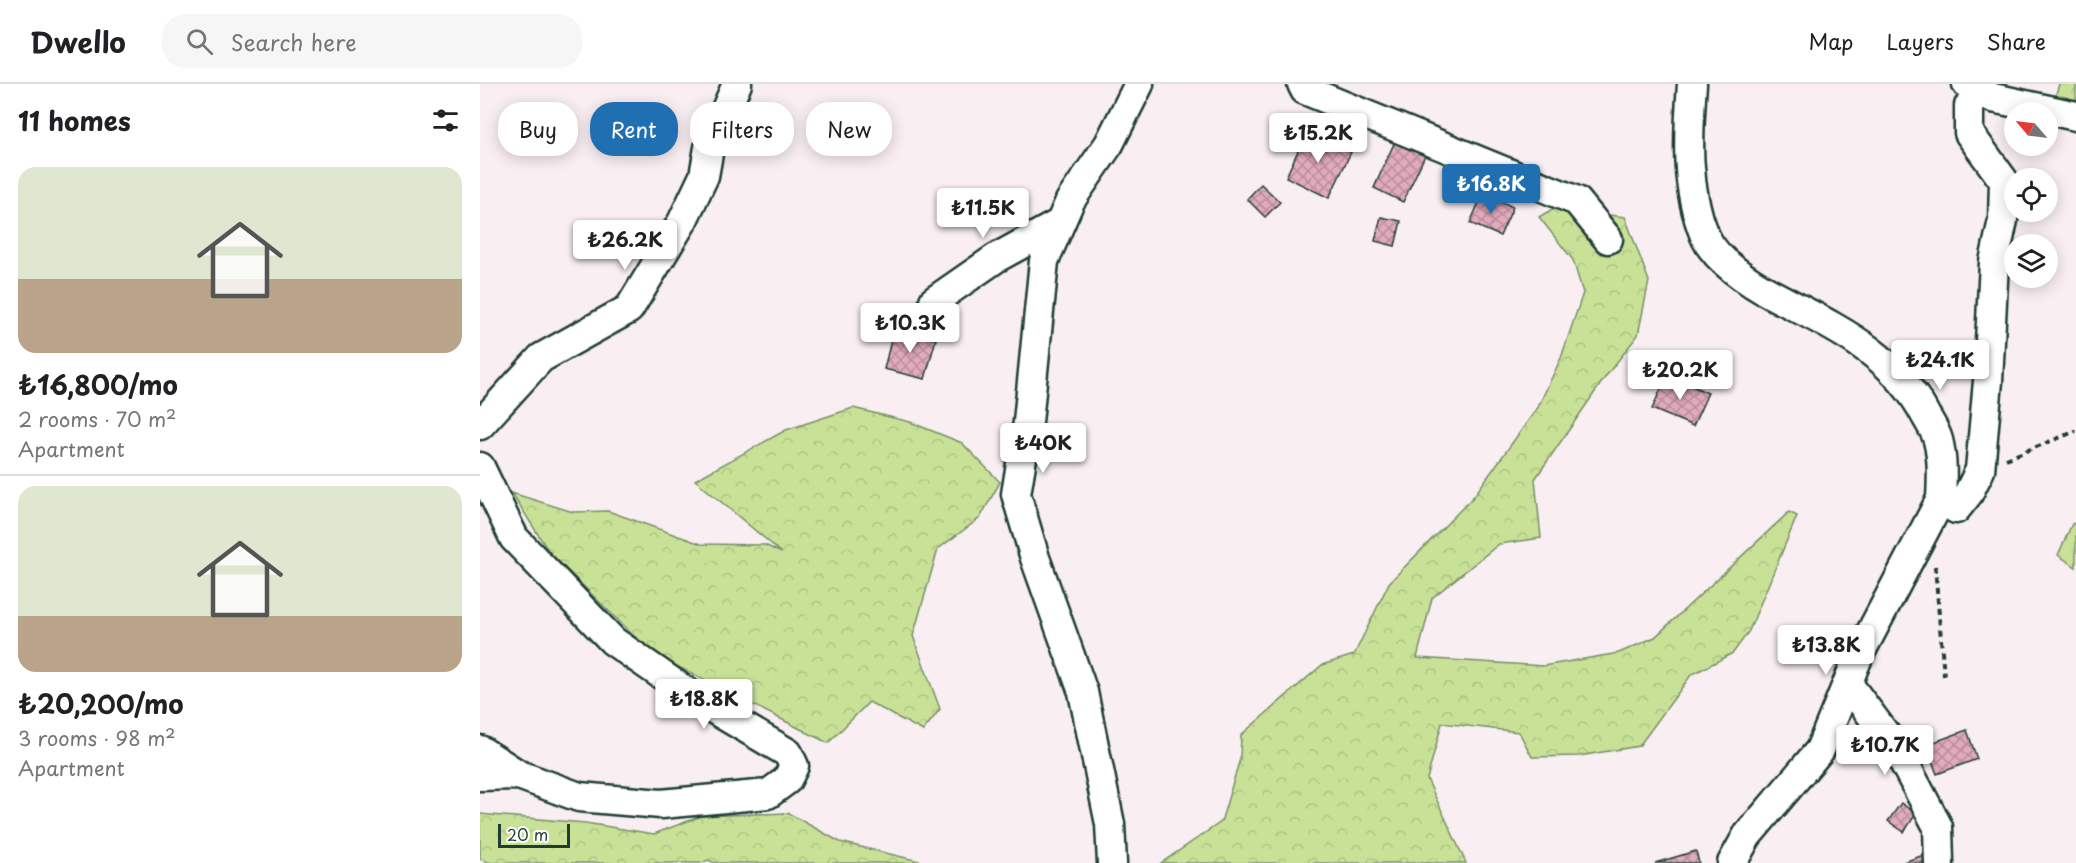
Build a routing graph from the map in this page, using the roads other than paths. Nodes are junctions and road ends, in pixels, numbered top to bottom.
1 (737, 84) edge
2 (1139, 84) edge
3 (1302, 84) edge
4 (1692, 84) edge
5 (1974, 88) edge
6 (2076, 116) edge
7 (1060, 223) junction
8 (1608, 239) dead end
9 (934, 301) dead end
10 (480, 425) edge
11 (480, 467) edge
12 (1941, 499) junction
13 (1848, 684) junction
14 (480, 750) edge
15 (480, 776) edge
16 (519, 776) junction
17 (1112, 863) edge
18 (1732, 863) edge
19 (1939, 863) edge

1 - 10 street
2 - 7 street
3 - 8 street
4 - 12 street
5 - 6 street
5 - 12 street
7 - 9 street
7 - 17 street
11 - 16 street
12 - 13 street
13 - 18 street
13 - 19 street
14 - 16 street
15 - 16 street

